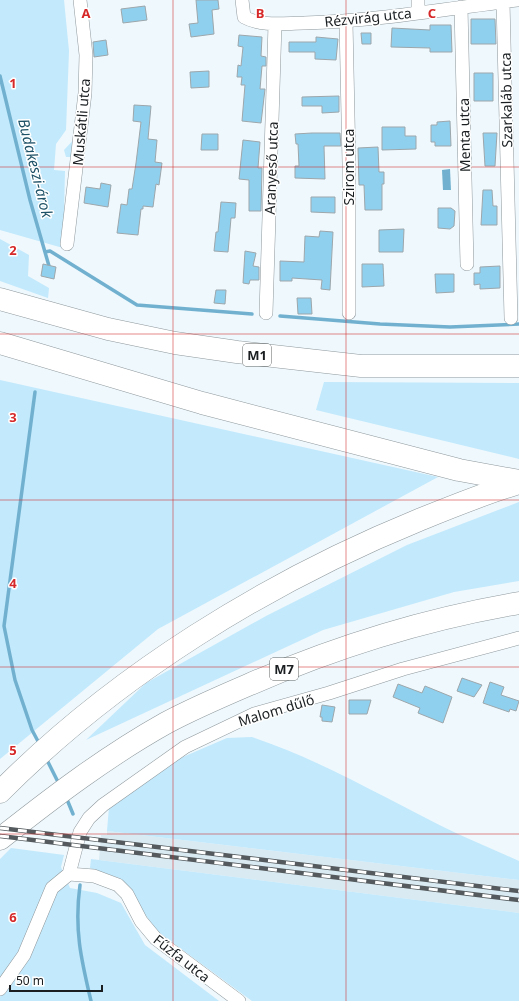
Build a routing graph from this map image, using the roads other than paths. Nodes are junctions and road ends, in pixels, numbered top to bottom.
1 (80, 0) edge
2 (242, 0) edge
3 (517, 0) edge
4 (503, 2) junction
5 (418, 6) edge
6 (461, 7) junction
7 (346, 22) junction
8 (275, 24) junction
9 (67, 244) dead end
10 (467, 264) dead end
11 (0, 299) edge
12 (349, 312) dead end
13 (266, 313) dead end
14 (511, 318) dead end
15 (0, 343) edge
16 (519, 366) edge
17 (519, 482) edge
18 (519, 603) edge
19 (519, 638) edge
20 (0, 792) edge
21 (0, 839) edge
22 (69, 874) junction
23 (0, 989) edge
24 (239, 1001) edge

1 - 9 street, Muskátli utca
2 - 8 street, Rézvirág utca
3 - 4 street, Rézvirág utca
4 - 6 street, Rézvirág utca
4 - 14 street, Szarkaláb utca
5 - 6 street, Rézvirág utca
5 - 7 street, Rézvirág utca
6 - 10 street, Menta utca
7 - 8 street, Rézvirág utca
7 - 12 street, Szirom utca
8 - 13 street, Aranyeső utca
11 - 16 highway, M1
15 - 17 highway
17 - 20 highway
18 - 21 highway, M7
19 - 22 street, Malom dűlő
22 - 23 street
22 - 24 street, Fűzfa utca

